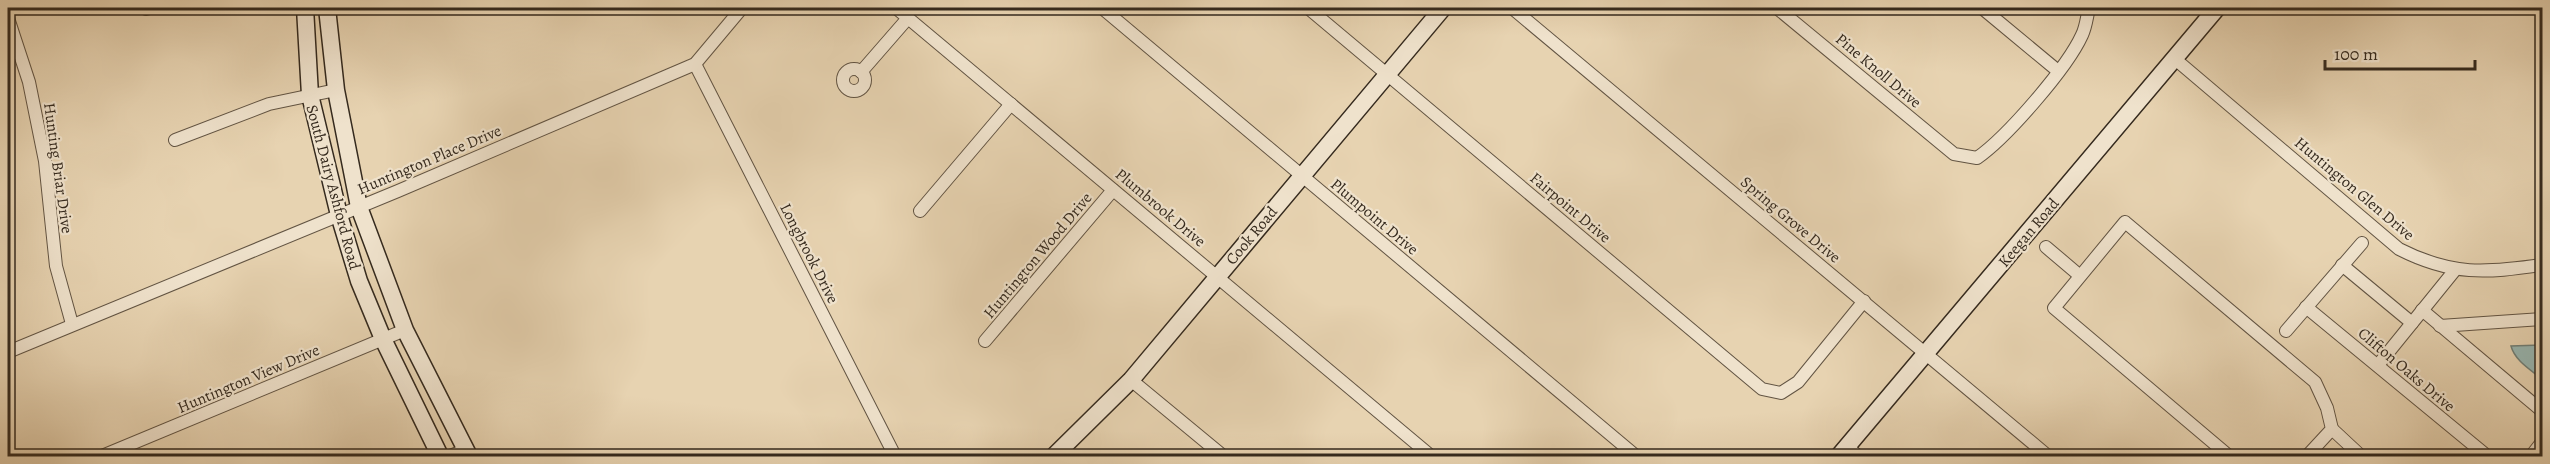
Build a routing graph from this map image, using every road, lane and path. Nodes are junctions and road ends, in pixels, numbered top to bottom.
1 (305, 8) edge
2 (327, 8) edge
3 (742, 8) edge
4 (896, 8) edge
5 (1102, 8) edge
6 (1308, 8) edge
7 (1443, 8) edge
8 (1512, 8) edge
9 (1777, 8) edge
10 (1982, 8) edge
11 (2089, 8) edge
12 (2217, 8) edge
13 (8, 18) edge
14 (908, 18) junction
15 (2175, 59) junction
16 (695, 64) junction
17 (2058, 71) junction
18 (861, 72) dead end
19 (1388, 75) junction
20 (336, 90) junction
21 (310, 95) junction
22 (1011, 104) junction
23 (175, 140) dead end
24 (1301, 175) junction
25 (1113, 190) junction
26 (359, 207) junction
27 (920, 211) dead end
28 (339, 215) junction
29 (2362, 243) dead end
30 (2046, 247) dead end
31 (2342, 265) junction
32 (2542, 265) edge
33 (2455, 270) junction
34 (1217, 275) junction
35 (2079, 275) junction
36 (1864, 301) junction
37 (2306, 307) junction
38 (2422, 310) junction
39 (2542, 319) edge
40 (2412, 323) junction
41 (72, 324) junction
42 (2440, 326) junction
43 (405, 330) junction
44 (2286, 331) dead end
45 (383, 339) junction
46 (985, 341) dead end
47 (8, 352) edge
48 (1925, 354) junction
49 (2378, 365) junction
50 (1131, 380) junction
51 (2542, 411) edge
52 (2332, 429) junction
53 (2542, 442) edge
54 (1632, 453) edge
55 (1848, 453) edge
56 (461, 454) edge
57 (102, 456) edge
58 (440, 456) edge
59 (895, 456) edge
60 (1054, 456) edge
61 (1223, 456) edge
62 (1431, 456) edge
63 (2048, 456) edge
64 (2229, 456) edge
65 (2307, 456) edge
66 (2361, 456) edge
67 (2487, 456) edge
68 (2530, 456) edge

1 - 21 street, South Dairy Ashford Road
2 - 20 street, South Dairy Ashford Road
3 - 16 street, Huntington Place Drive
4 - 14 street, Plumbrook Drive
5 - 24 street, Plumpoint Drive
6 - 19 street, Fairpoint Drive
7 - 19 street, Cook Road
8 - 36 street, Spring Grove Drive
9 - 17 street, Pine Knoll Drive
10 - 17 street
11 - 17 street, Pine Knoll Drive
12 - 15 street, Keegan Road
13 - 41 street, Hunting Briar Drive
14 - 18 street
14 - 22 street, Plumbrook Drive
15 - 33 street, Huntington Glen Drive
15 - 48 street, Keegan Road
16 - 26 street, Huntington Place Drive
16 - 59 street, Longbrook Drive
19 - 24 street, Cook Road
19 - 36 street, Fairpoint Drive
20 - 21 street
20 - 26 street, South Dairy Ashford Road
21 - 23 street
21 - 28 street, South Dairy Ashford Road
22 - 25 street, Plumbrook Drive
22 - 27 street
24 - 34 street, Cook Road
24 - 54 street, Plumpoint Drive
25 - 34 street, Plumbrook Drive
25 - 46 street, Huntington Wood Drive
26 - 28 street, Huntington Place Drive
26 - 43 street, South Dairy Ashford Road
28 - 41 street, Huntington Place Drive
28 - 45 street, South Dairy Ashford Road
29 - 31 street
30 - 35 street
31 - 37 street
31 - 40 street
32 - 33 street, Huntington Glen Drive
33 - 38 street
34 - 50 street, Cook Road
34 - 62 street, Plumbrook Drive
35 - 52 street
35 - 64 street
36 - 48 street, Spring Grove Drive
37 - 44 street
37 - 49 street, Clifton Oaks Drive
38 - 40 street
38 - 42 street
39 - 42 street
40 - 49 street
41 - 47 street, Huntington Place Drive
42 - 51 street
43 - 45 street, Huntington View Drive
43 - 56 street, South Dairy Ashford Road
45 - 57 street, Huntington View Drive
45 - 58 street, South Dairy Ashford Road
48 - 55 street, Keegan Road
48 - 63 street, Spring Grove Drive
49 - 67 street, Clifton Oaks Drive
50 - 60 street, Cook Road
50 - 61 street
52 - 65 street
52 - 66 street
53 - 68 street

